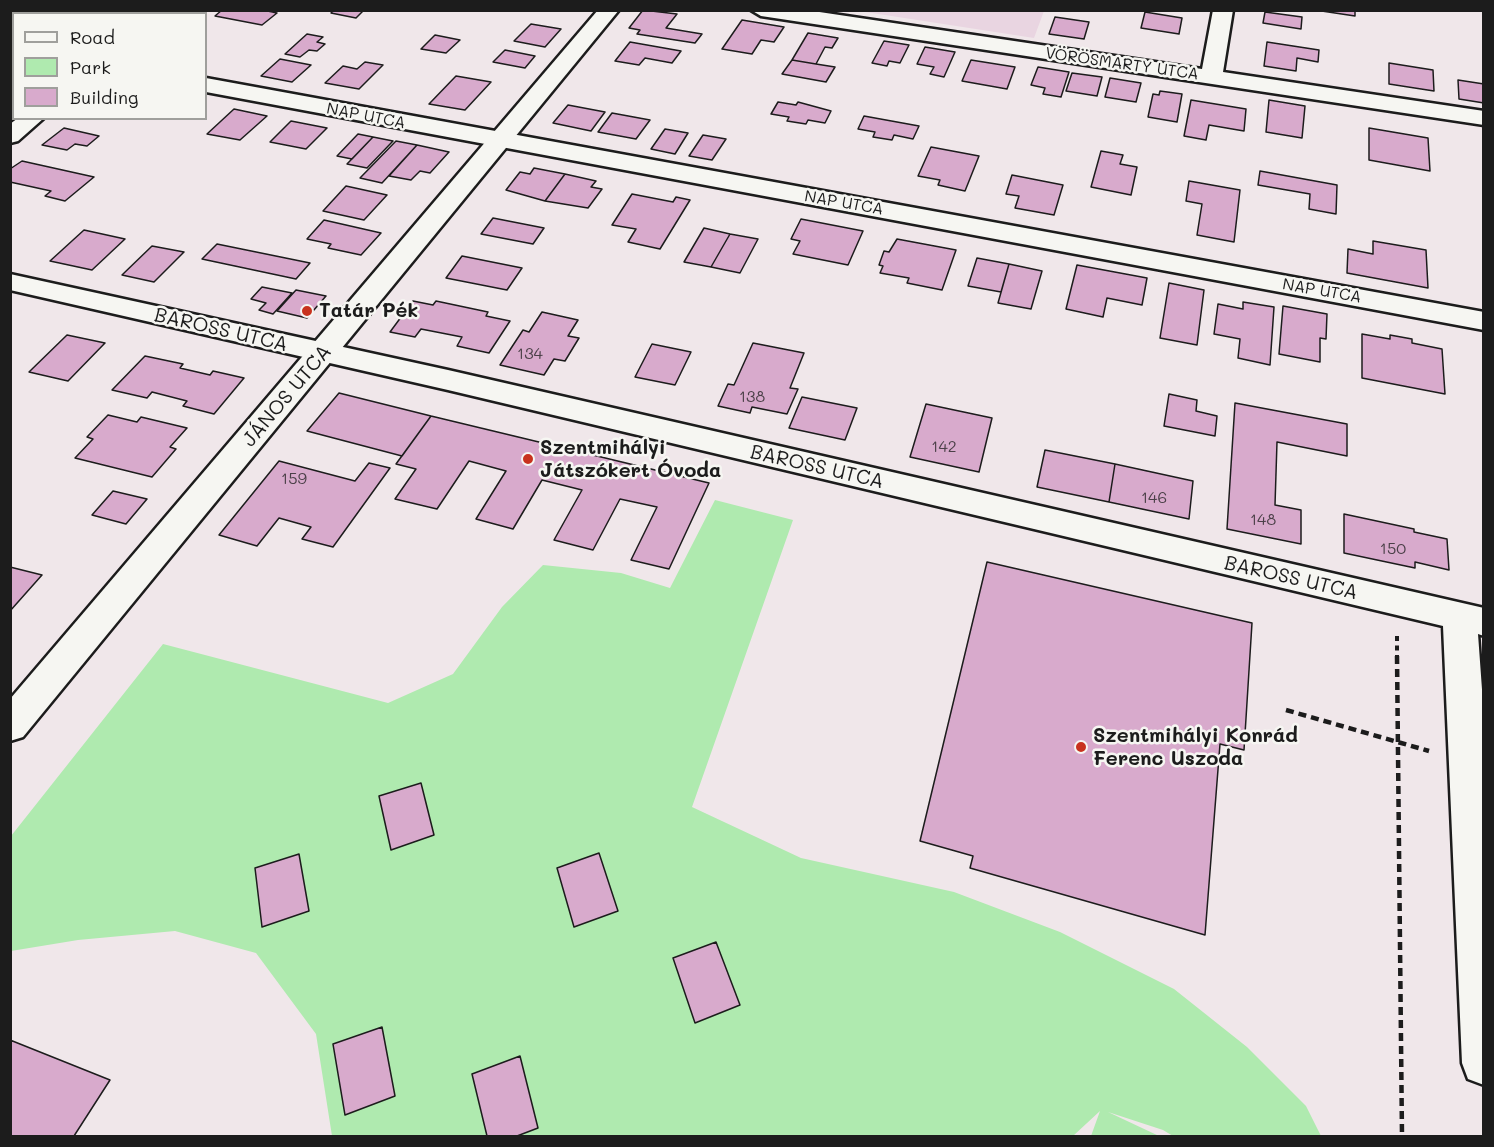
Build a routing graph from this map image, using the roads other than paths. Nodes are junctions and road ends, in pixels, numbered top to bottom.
1 (609, 10) edge
2 (761, 10) edge
3 (1223, 10) edge
4 (1211, 77) junction
5 (207, 85) edge
6 (1484, 118) edge
7 (30, 120) edge
8 (10, 136) edge
9 (500, 140) junction
10 (10, 282) edge
11 (1484, 321) edge
12 (322, 353) junction
13 (1472, 619) edge
14 (10, 726) edge
15 (1484, 1063) edge

1 - 9 street, JÁNOS UTCA
2 - 4 street, VÖRÖSMARTY UTCA
3 - 4 street
4 - 6 street, VÖRÖSMARTY UTCA
5 - 9 street, NAP UTCA
7 - 8 street
9 - 11 street, NAP UTCA
9 - 12 street, JÁNOS UTCA
10 - 12 street, BAROSS UTCA
12 - 13 street, BAROSS UTCA
12 - 14 street, JÁNOS UTCA
13 - 15 street

